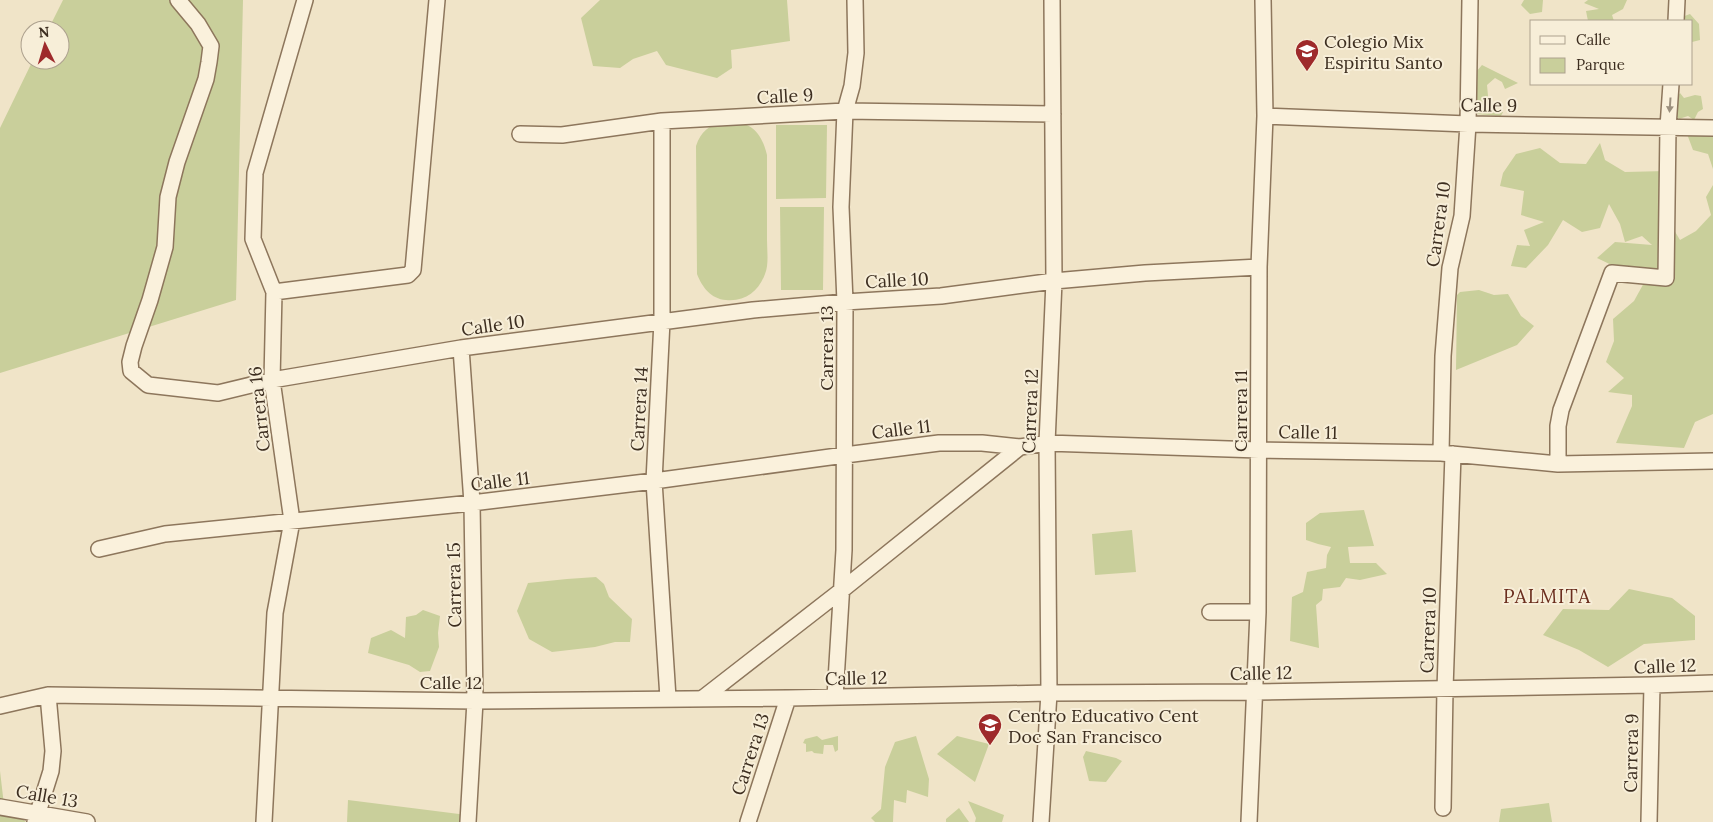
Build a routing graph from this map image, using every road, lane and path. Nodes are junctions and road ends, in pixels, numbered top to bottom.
1 (179, 0) edge
2 (305, 0) edge
3 (437, 0) edge
4 (855, 0) edge
5 (1052, 0) edge
6 (1262, 0) edge
7 (1470, 0) edge
8 (1677, 0) edge
9 (1676, 20) edge
10 (1671, 85) edge
11 (846, 111) junction
12 (1053, 114) junction
13 (1265, 116) junction
14 (662, 121) junction
15 (1468, 124) junction
16 (1668, 127) junction
17 (1713, 128) edge
18 (520, 134) dead end
19 (1259, 267) junction
20 (1054, 281) junction
21 (274, 292) junction
22 (845, 302) junction
23 (662, 321) junction
24 (461, 348) junction
25 (272, 380) junction
26 (1047, 443) junction
27 (1020, 447) junction
28 (1259, 450) junction
29 (1447, 453) junction
30 (844, 455) junction
31 (1713, 462) edge
32 (1558, 464) junction
33 (654, 481) junction
34 (472, 503) junction
35 (292, 521) junction
36 (99, 549) dead end
37 (842, 590) junction
38 (1210, 612) dead end
39 (1258, 612) junction
40 (1713, 683) edge
41 (1652, 685) junction
42 (1444, 689) junction
43 (1255, 692) junction
44 (1049, 693) junction
45 (48, 695) junction
46 (835, 696) junction
47 (668, 698) junction
48 (703, 698) junction
49 (788, 698) junction
50 (270, 699) junction
51 (475, 701) junction
52 (0, 706) edge
53 (0, 807) edge
54 (1443, 808) dead end
55 (36, 818) edge
56 (86, 822) edge
57 (264, 822) edge
58 (468, 822) edge
59 (748, 822) edge
60 (1041, 822) edge
61 (1249, 822) edge
62 (1649, 822) edge

1 - 25 street, Calle 10
2 - 21 street, Carrera 16
3 - 21 street
4 - 11 street, Carrera 13
5 - 12 street, Carrera 12
6 - 13 street, Carrera 11
7 - 15 street, Carrera 10
8 - 9 street
10 -> 16 street
11 - 12 street, Calle 9
11 - 14 street, Calle 9
11 - 22 street, Carrera 13
12 - 20 street, Carrera 12
13 - 15 street, Calle 9
13 - 19 street, Carrera 11
14 - 18 street, Calle 9
14 - 23 street, Carrera 14
15 - 16 street, Calle 9
15 - 29 street, Carrera 10
16 - 17 street, Calle 9
16 - 32 street
19 - 20 street, Calle 10
19 - 28 street, Carrera 11
20 - 22 street, Calle 10
20 - 26 street, Carrera 12
21 - 25 street, Carrera 16
22 - 23 street, Calle 10
22 - 30 street, Carrera 13
23 - 24 street, Calle 10
23 - 33 street, Carrera 14
24 - 25 street, Calle 10
24 - 34 street, Carrera 15
25 - 35 street, Carrera 16
26 - 27 street, Calle 11
26 - 28 street, Calle 11
26 - 44 street, Carrera 12
27 - 30 street, Calle 11
27 - 37 street
28 - 29 street, Calle 11
28 - 39 street, Carrera 11
29 - 32 street, Calle 11
29 - 42 street, Carrera 10
30 - 33 street, Calle 11
30 - 37 street, Carrera 13
31 - 32 street, Calle 11
33 - 34 street, Calle 11
33 - 47 street, Carrera 14
34 - 35 street, Calle 11
34 - 51 street, Carrera 15
35 - 36 street, Calle 11
35 - 50 street, Carrera 16
37 - 46 street, Carrera 13
37 - 48 street
38 - 39 street
39 - 43 street, Carrera 11
40 - 41 street, Calle 12
41 - 42 street, Calle 12
41 - 62 street, Carrera 9
42 - 43 street, Calle 12
42 - 54 street, Carrera 10
43 - 44 street, Calle 12
43 - 61 street, Carrera 11
44 - 46 street, Calle 12
44 - 60 street, Carrera 12
45 - 50 street, Calle 12
45 - 52 street, Calle 12
45 - 55 street
46 - 49 street, Calle 12
47 - 48 street, Calle 12
47 - 51 street, Calle 12
48 - 49 street, Calle 12
49 - 59 street, Carrera 13
50 - 51 street, Calle 12
50 - 57 street, Carrera 16
51 - 58 street, Carrera 15
53 - 55 street, Calle 13
55 - 56 street, Calle 13

